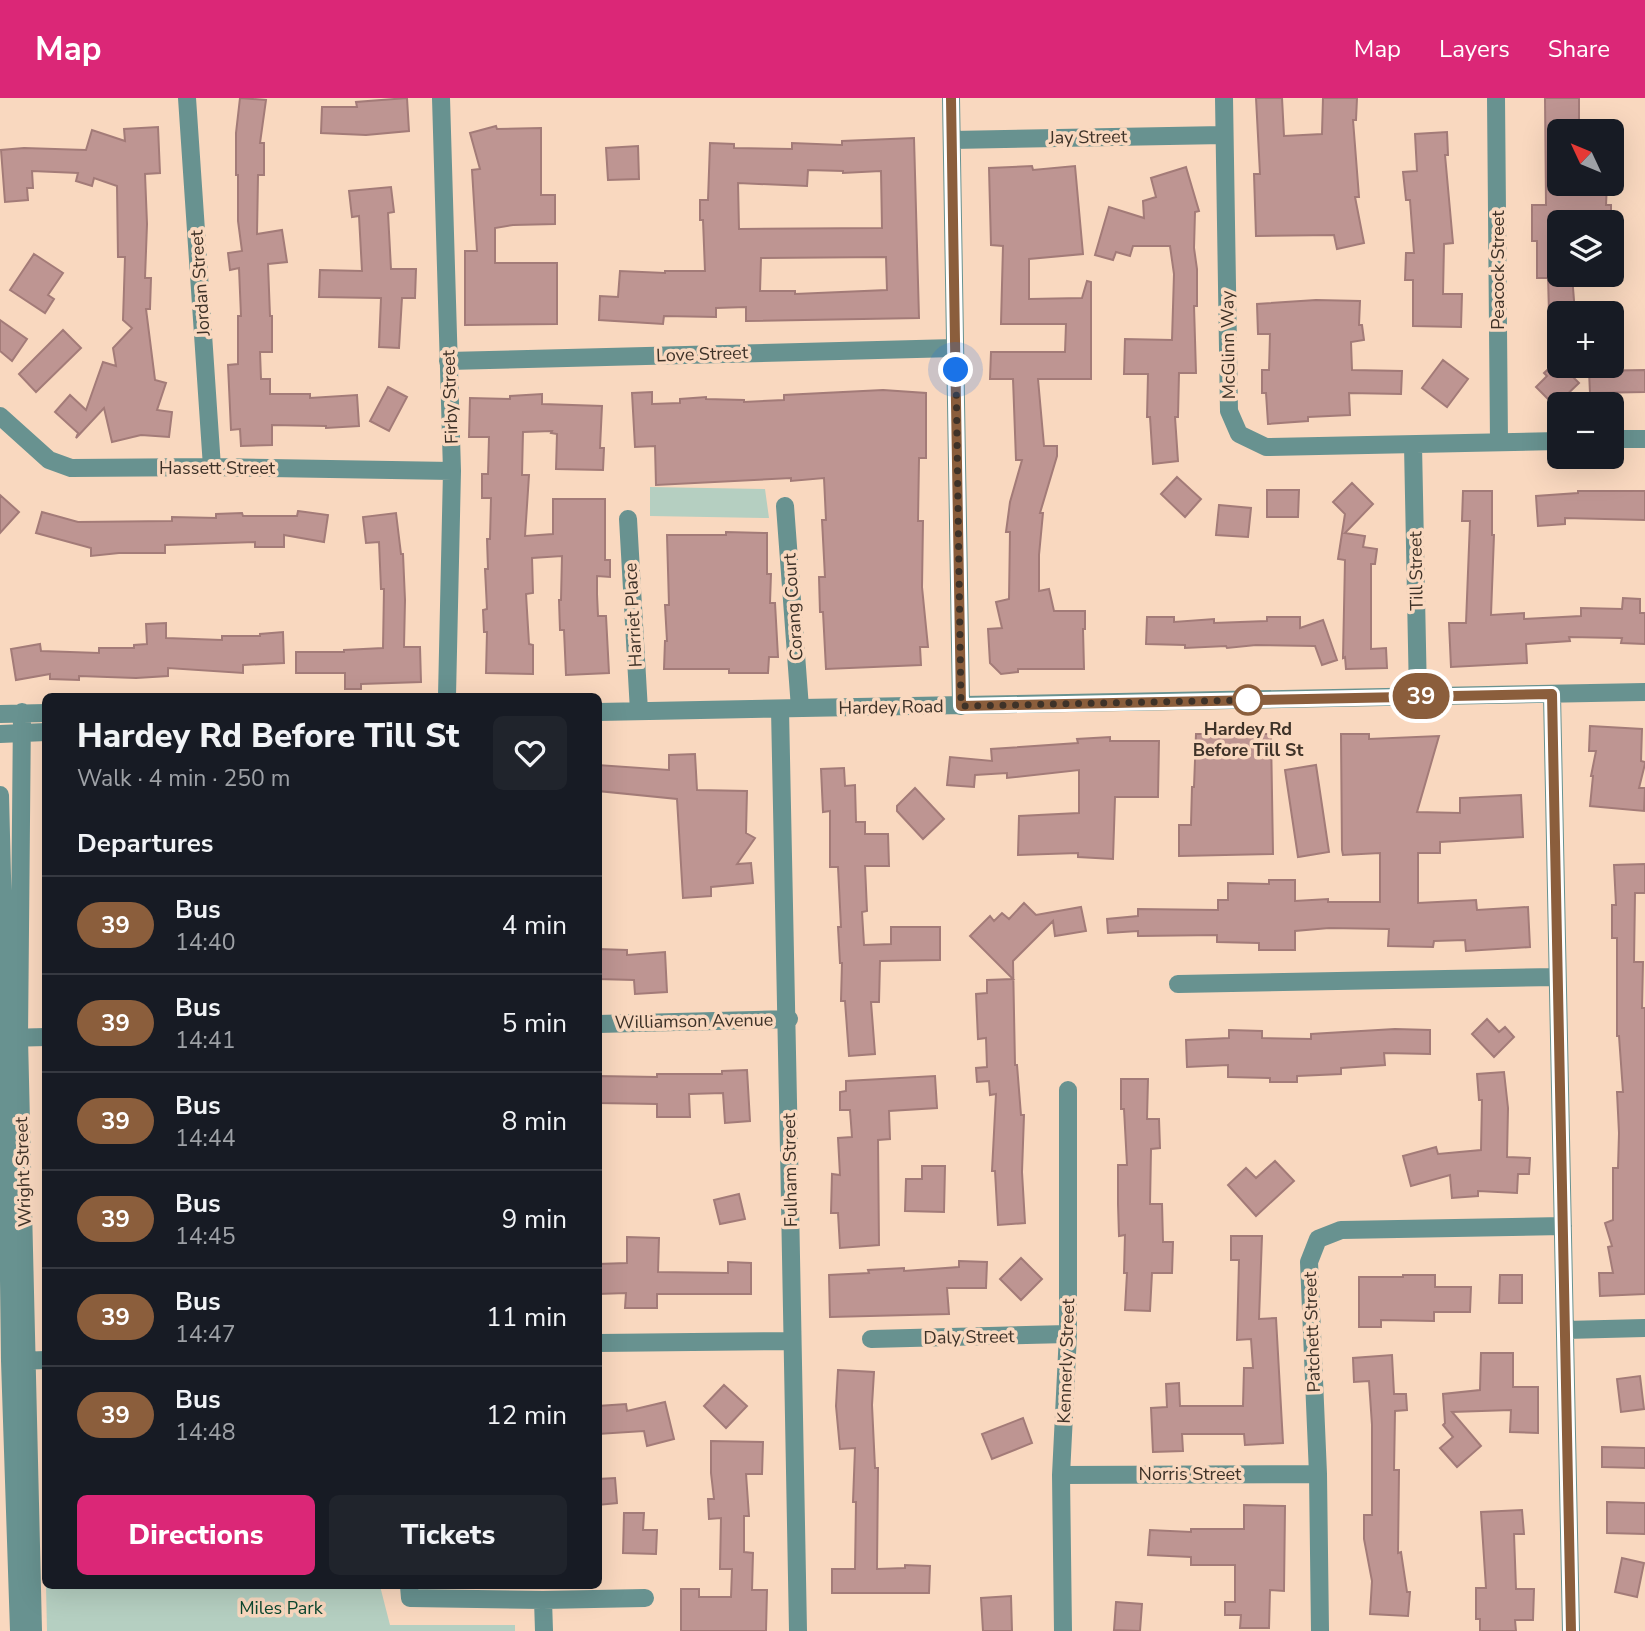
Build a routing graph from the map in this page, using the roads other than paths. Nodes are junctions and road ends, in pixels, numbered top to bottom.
1 (187, 98) edge
2 (441, 98) edge
3 (951, 98) edge
4 (1224, 98) edge
5 (1496, 98) edge
6 (1224, 135) junction
7 (952, 140) junction
8 (955, 348) junction
9 (449, 362) junction
10 (0, 416) edge
11 (1624, 439) edge
12 (1645, 439) edge
13 (1547, 441) edge
14 (1499, 442) junction
15 (1413, 444) junction
16 (212, 467) junction
17 (452, 471) junction
18 (785, 506) dead end
19 (628, 519) dead end
20 (1645, 692) edge
21 (447, 693) edge
22 (1552, 694) junction
23 (1418, 696) junction
24 (961, 706) junction
25 (800, 708) junction
26 (780, 709) junction
27 (639, 711) junction
28 (22, 712) junction
29 (602, 712) edge
30 (0, 713) edge
31 (42, 713) edge
32 (42, 732) edge
33 (0, 734) edge
34 (22, 735) junction
35 (0, 795) edge
36 (1556, 977) junction
37 (1178, 984) dead end
38 (789, 1019) junction
39 (602, 1024) edge
40 (42, 1037) edge
41 (8, 1038) edge
42 (1069, 1090) dead end
43 (1563, 1226) junction
44 (1645, 1328) edge
45 (1564, 1330) junction
46 (1068, 1334) junction
47 (871, 1339) dead end
48 (792, 1341) junction
49 (602, 1343) edge
50 (21, 1360) edge
51 (1318, 1474) junction
52 (1061, 1475) junction
53 (409, 1589) edge
54 (645, 1598) dead end
55 (543, 1600) junction
56 (19, 1631) edge
57 (33, 1631) edge
58 (544, 1631) edge
59 (798, 1631) edge
60 (1063, 1631) edge
61 (1320, 1631) edge
62 (1571, 1631) edge

1 - 16 street, Jordan Street
2 - 9 street, Firby Street
3 - 7 street
4 - 6 street, McGlinn Way
5 - 14 street, Peacock Street
6 - 7 street, Jay Street
6 - 15 street, McGlinn Way
7 - 8 street
8 - 9 street, Love Street
8 - 24 street
9 - 17 street, Firby Street
10 - 16 street, Hassett Street
11 - 12 street
13 - 14 street, McGlinn Way
14 - 15 street, McGlinn Way
15 - 23 street, Till Street
16 - 17 street, Hassett Street
17 - 21 street, Firby Street
18 - 25 street, Corang Court
19 - 27 street, Harriet Place
20 - 22 street, Hardey Road
22 - 23 street, Hardey Road
22 - 36 street
23 - 24 street, Hardey Road
24 - 25 street, Hardey Road
25 - 26 street, Hardey Road
26 - 27 street, Hardey Road
26 - 38 street, Fulham Street
27 - 29 street, Hardey Road
28 - 30 street
28 - 31 street
28 - 34 street, Wright Street
32 - 34 street
33 - 34 street
34 - 41 street, Wright Street
35 - 41 street, Wright Street
36 - 37 street
36 - 43 street
38 - 39 street, Williamson Avenue
38 - 48 street, Fulham Street
40 - 41 street
41 - 50 street, Wright Street
42 - 46 street, Kennerly Street
43 - 45 street
43 - 51 street, Patchett Street
44 - 45 street
45 - 62 street
46 - 47 street, Daly Street
46 - 52 street, Kennerly Street
48 - 49 street
48 - 59 street, Fulham Street
50 - 56 street, Wright Street
50 - 57 street, Wright Street
51 - 52 street, Norris Street
51 - 61 street, Patchett Street
52 - 60 street, Kennerly Street
53 - 55 street
54 - 55 street
55 - 58 street

